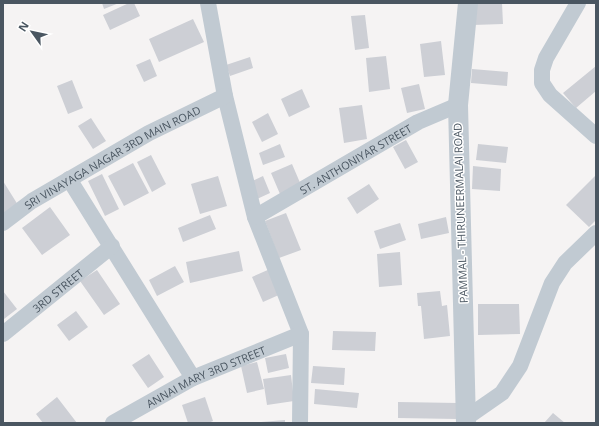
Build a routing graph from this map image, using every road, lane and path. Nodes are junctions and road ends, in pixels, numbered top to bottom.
1 (209, 3) edge
2 (468, 3) edge
3 (578, 3) edge
4 (225, 96) junction
5 (458, 105) junction
6 (596, 136) edge
7 (69, 179) junction
8 (255, 216) junction
9 (3, 223) edge
10 (596, 233) edge
11 (112, 246) junction
12 (3, 334) edge
13 (301, 334) junction
14 (193, 378) junction
15 (466, 420) edge
16 (113, 423) edge
17 (300, 423) edge

1 - 4 street
2 - 5 street, PAMMAL - THIRUNEERMALAI ROAD
3 - 6 street
4 - 7 street, SRI VINAYAGA NAGAR 3RD MAIN ROAD
4 - 8 street
5 - 8 street, ST. ANTHONIYAR STREET
5 - 15 street, PAMMAL - THIRUNEERMALAI ROAD
7 - 9 street, SRI VINAYAGA NAGAR 3RD MAIN ROAD
7 - 11 street
8 - 13 street
10 - 15 street
11 - 12 street, 3RD STREET
11 - 14 street
13 - 14 street, ANNAI MARY 3RD STREET
13 - 17 street
14 - 16 street, ANNAI MARY 3RD STREET

